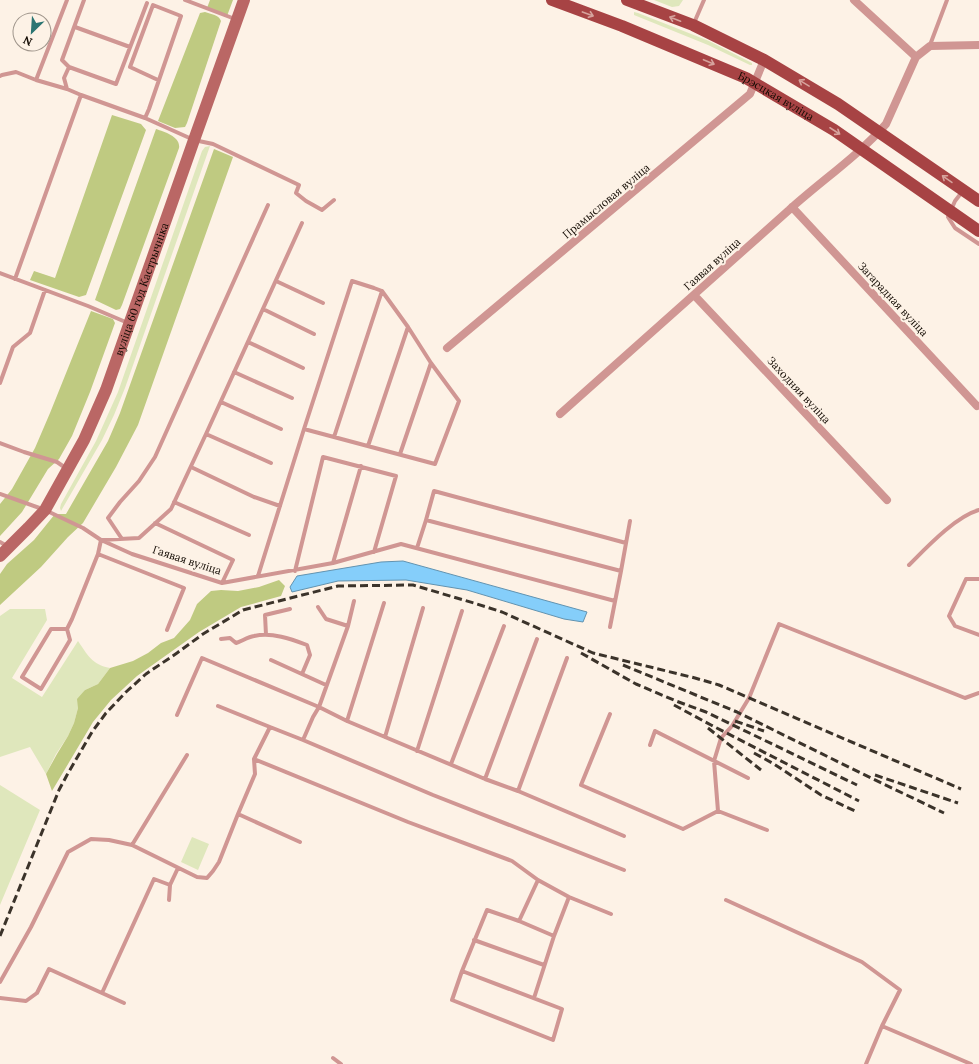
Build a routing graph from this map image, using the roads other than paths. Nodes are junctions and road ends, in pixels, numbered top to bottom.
1 (68, 0) edge
2 (84, 0) edge
3 (185, 0) edge
4 (244, 0) edge
5 (552, 0) edge
6 (627, 0) edge
7 (704, 0) edge
8 (854, 0) edge
9 (947, 0) edge
10 (147, 3) dead end
11 (237, 20) junction
12 (693, 25) junction
13 (75, 27) junction
14 (979, 45) edge
15 (930, 46) junction
16 (130, 47) junction
17 (916, 58) junction
18 (764, 60) junction
19 (68, 67) junction
20 (0, 76) edge
21 (36, 80) junction
22 (158, 80) junction
23 (755, 83) junction
24 (67, 89) junction
25 (81, 95) junction
26 (145, 118) junction
27 (879, 132) junction
28 (194, 140) junction
29 (861, 149) junction
30 (963, 190) junction
31 (334, 200) dead end
32 (979, 201) edge
33 (268, 205) dead end
34 (792, 207) junction
35 (951, 212) junction
36 (302, 224) dead end
37 (979, 231) edge
38 (979, 244) edge
39 (0, 273) edge
40 (15, 279) junction
41 (276, 281) junction
42 (45, 290) junction
43 (382, 291) junction
44 (694, 295) junction
45 (323, 302) dead end
46 (263, 310) junction
47 (130, 323) junction
48 (408, 327) junction
49 (314, 334) dead end
50 (248, 342) junction
51 (447, 348) dead end
52 (431, 363) junction
53 (303, 368) dead end
54 (234, 372) junction
55 (0, 383) edge
56 (292, 398) dead end
57 (221, 402) junction
58 (977, 406) dead end
59 (560, 414) dead end
60 (281, 429) dead end
61 (304, 429) junction
62 (206, 434) junction
63 (334, 437) junction
64 (0, 443) edge
65 (368, 446) junction
66 (400, 454) junction
67 (271, 463) dead end
68 (360, 466) junction
69 (191, 467) junction
70 (67, 470) junction
71 (0, 494) edge
72 (887, 500) dead end
73 (174, 502) junction
74 (280, 506) junction
75 (45, 510) junction
76 (979, 510) edge
77 (426, 520) junction
78 (630, 521) dead end
79 (155, 523) junction
80 (249, 535) dead end
81 (122, 539) junction
82 (102, 540) junction
83 (626, 543) junction
84 (4, 545) edge
85 (418, 548) junction
86 (374, 552) junction
87 (98, 554) junction
88 (0, 556) edge
89 (333, 563) junction
90 (909, 565) dead end
91 (295, 571) junction
92 (621, 571) junction
93 (258, 576) junction
94 (979, 579) edge
95 (222, 583) junction
96 (354, 601) dead end
97 (615, 601) junction
98 (384, 603) dead end
99 (318, 607) dead end
100 (423, 608) dead end
101 (290, 609) dead end
102 (462, 611) dead end
103 (348, 626) junction
104 (504, 626) dead end
105 (610, 627) dead end
106 (67, 629) junction
107 (167, 630) dead end
108 (266, 634) junction
109 (979, 635) edge
110 (537, 639) dead end
111 (221, 640) dead end
112 (567, 658) dead end
113 (271, 660) dead end
114 (302, 674) junction
115 (326, 685) junction
116 (979, 693) edge
117 (218, 706) dead end
118 (319, 707) junction
119 (610, 714) dead end
120 (177, 715) dead end
121 (347, 722) junction
122 (270, 727) junction
123 (385, 737) junction
124 (303, 740) junction
125 (650, 745) dead end
126 (417, 751) junction
127 (187, 755) dead end
128 (254, 759) junction
129 (714, 761) junction
130 (451, 764) junction
131 (748, 778) dead end
132 (485, 779) junction
133 (518, 791) junction
134 (718, 811) junction
135 (238, 814) junction
136 (767, 830) dead end
137 (624, 836) dead end
138 (300, 842) dead end
139 (132, 845) junction
140 (178, 868) junction
141 (624, 870) dead end
142 (538, 880) junction
143 (170, 885) junction
144 (569, 897) junction
145 (169, 900) dead end
146 (726, 900) dead end
147 (611, 914) dead end
148 (519, 921) junction
149 (554, 936) junction
150 (474, 940) junction
151 (544, 965) junction
152 (462, 971) junction
153 (0, 982) edge
154 (102, 993) junction
155 (0, 998) edge
156 (534, 998) junction
157 (124, 1002) dead end
158 (882, 1026) junction
159 (333, 1058) dead end
160 (341, 1064) edge
161 (866, 1064) edge
162 (971, 1064) edge

1 - 21 lane
2 - 13 lane
3 - 11 lane
4 - 11 street, вуліца 60 год Кастрычніка
5 -> 23 main road, Брэсцкая вуліца
12 -> 6 main road
7 - 12 lane
8 - 17 street
9 - 15 lane
10 - 16 lane
11 - 28 street, вуліца 60 год Кастрычніка
12 - 18 main road
13 - 16 lane
13 - 19 lane
14 - 15 street
15 - 17 street
16 - 19 lane
17 - 27 street, Гаявая вуліца
18 - 23 street, Прамысловая вуліца
27 -> 18 main road
19 - 24 lane
20 - 21 lane
21 - 24 lane
22 - 22 lane
22 - 26 lane
23 -> 29 main road, Брэсцкая вуліца
23 - 51 street, Прамысловая вуліца
24 - 25 lane
25 - 26 lane
25 - 40 lane
26 - 28 lane
27 - 29 street, Гаявая вуліца
30 -> 27 main road
28 - 31 lane
28 - 47 street, вуліца 60 год Кастрычніка
29 - 34 street, Гаявая вуліца
29 - 35 main road, Брэсцкая вуліца
30 - 32 main road
30 - 35 lane
33 - 81 lane
34 - 44 street, Гаявая вуліца
34 - 58 street, Загарадная вуліца
35 - 37 main road, Брэсцкая вуліца
35 - 38 lane
36 - 41 lane
39 - 40 lane
40 - 42 lane
41 - 45 lane
41 - 46 lane
42 - 47 lane
42 - 55 lane
43 - 48 lane
43 - 61 lane
43 - 63 lane
44 - 59 street, Гаявая вуліца
44 - 72 street, Заходняя вуліца
46 - 49 lane
46 - 50 lane
47 - 70 street, вуліца 60 год Кастрычніка
48 - 52 lane
48 - 65 lane
50 - 53 lane
50 - 54 lane
52 - 66 lane
52 - 66 lane
54 - 56 lane
54 - 57 lane
57 - 60 lane
57 - 62 lane
61 - 63 lane
61 - 74 lane
62 - 67 lane
62 - 69 lane
63 - 65 lane
64 - 70 lane
65 - 66 lane
68 - 86 lane
68 - 89 lane
68 - 91 lane
69 - 73 lane
69 - 74 lane
70 - 75 street, вуліца 60 год Кастрычніка
71 - 75 lane, Гаявая вуліца
73 - 79 lane
73 - 80 lane
74 - 93 lane
75 - 82 lane, Гаявая вуліца
75 - 84 street, вуліца 60 год Кастрычніка
76 - 90 lane
77 - 83 lane
77 - 85 lane
77 - 92 lane
78 - 83 lane
79 - 81 lane
79 - 95 lane
81 - 82 lane
82 - 87 lane
82 - 95 lane, Гаявая вуліца
83 - 92 lane
84 - 88 street, вуліца 60 год Кастрычніка
85 - 86 lane, Гаявая вуліца
85 - 97 lane
86 - 89 lane, Гаявая вуліца
87 - 106 lane
87 - 107 lane
89 - 91 lane, Гаявая вуліца
91 - 93 lane, Гаявая вуліца
92 - 97 lane
93 - 95 lane, Гаявая вуліца
94 - 109 lane
96 - 103 lane
97 - 105 lane
98 - 121 lane
99 - 103 lane
100 - 123 lane
101 - 108 lane
102 - 126 lane
103 - 115 lane
104 - 130 lane
106 - 106 lane
108 - 111 lane
108 - 114 lane
110 - 132 lane
112 - 133 lane
113 - 114 lane
114 - 115 lane
115 - 118 lane
116 - 129 lane
117 - 122 lane
118 - 120 lane
118 - 121 lane
118 - 124 lane
119 - 134 lane
121 - 123 lane
122 - 124 lane
122 - 128 lane
123 - 126 lane
124 - 141 lane
125 - 129 lane
126 - 130 lane
127 - 139 lane
128 - 135 lane
128 - 142 lane
129 - 131 lane
129 - 134 lane
130 - 132 lane
132 - 133 lane
133 - 137 lane
134 - 136 lane
135 - 138 lane
135 - 140 lane
139 - 140 lane
139 - 153 lane
140 - 143 lane
142 - 144 lane
142 - 148 lane
143 - 145 lane
143 - 154 lane
144 - 147 lane
144 - 149 lane
146 - 158 lane
148 - 149 lane
148 - 150 lane
149 - 151 lane
150 - 151 lane
150 - 152 lane
151 - 156 lane
152 - 156 lane
152 - 156 lane
154 - 155 lane
154 - 157 lane
158 - 161 lane
158 - 162 lane
159 - 160 lane

